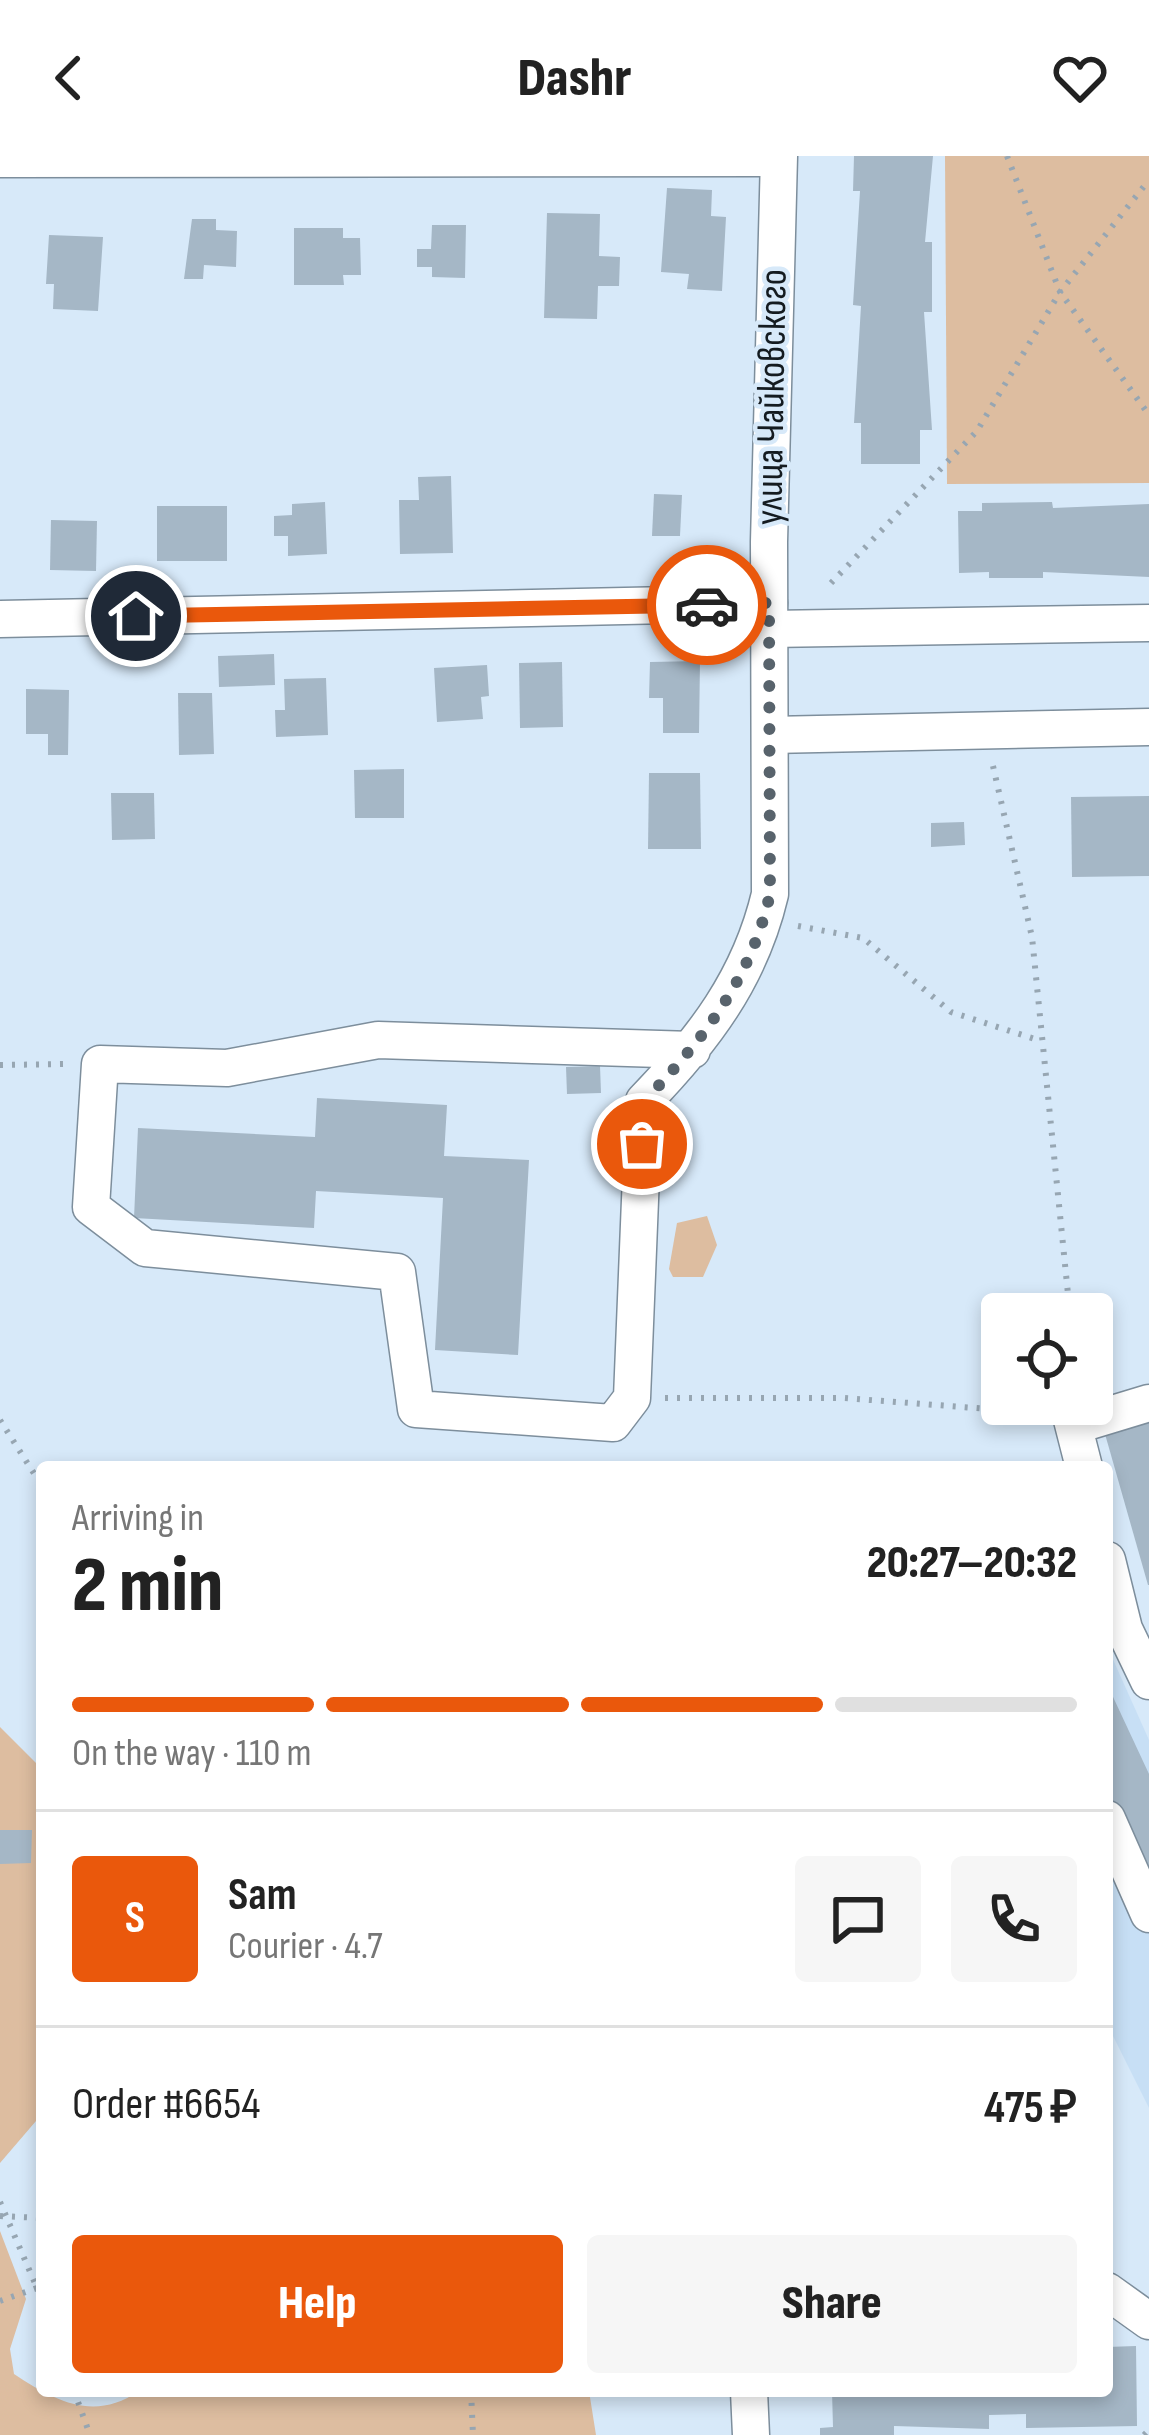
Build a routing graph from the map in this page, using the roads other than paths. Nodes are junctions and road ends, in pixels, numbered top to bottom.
1 (778, 157) edge
2 (0, 158) edge
3 (769, 616) junction
4 (0, 619) edge
5 (1149, 623) edge
6 (1149, 727) edge
7 (771, 735) junction
8 (692, 1051) junction
9 (1149, 1403) edge
10 (1082, 1461) edge
11 (1113, 1584) edge
12 (1149, 1681) edge
13 (1113, 1833) edge
14 (1149, 1914) edge
15 (1113, 2295) edge
16 (1149, 2321) edge
17 (748, 2397) edge
18 (751, 2435) edge

1 - 2 street
1 - 3 street, улица Чайковского
3 - 4 street
3 - 5 street
3 - 7 street, улица Чайковского
6 - 7 street
7 - 8 street, улица Чайковского
8 - 8 street, улица Чайковского
9 - 10 street
11 - 12 street
13 - 14 street
15 - 16 street
17 - 18 street

